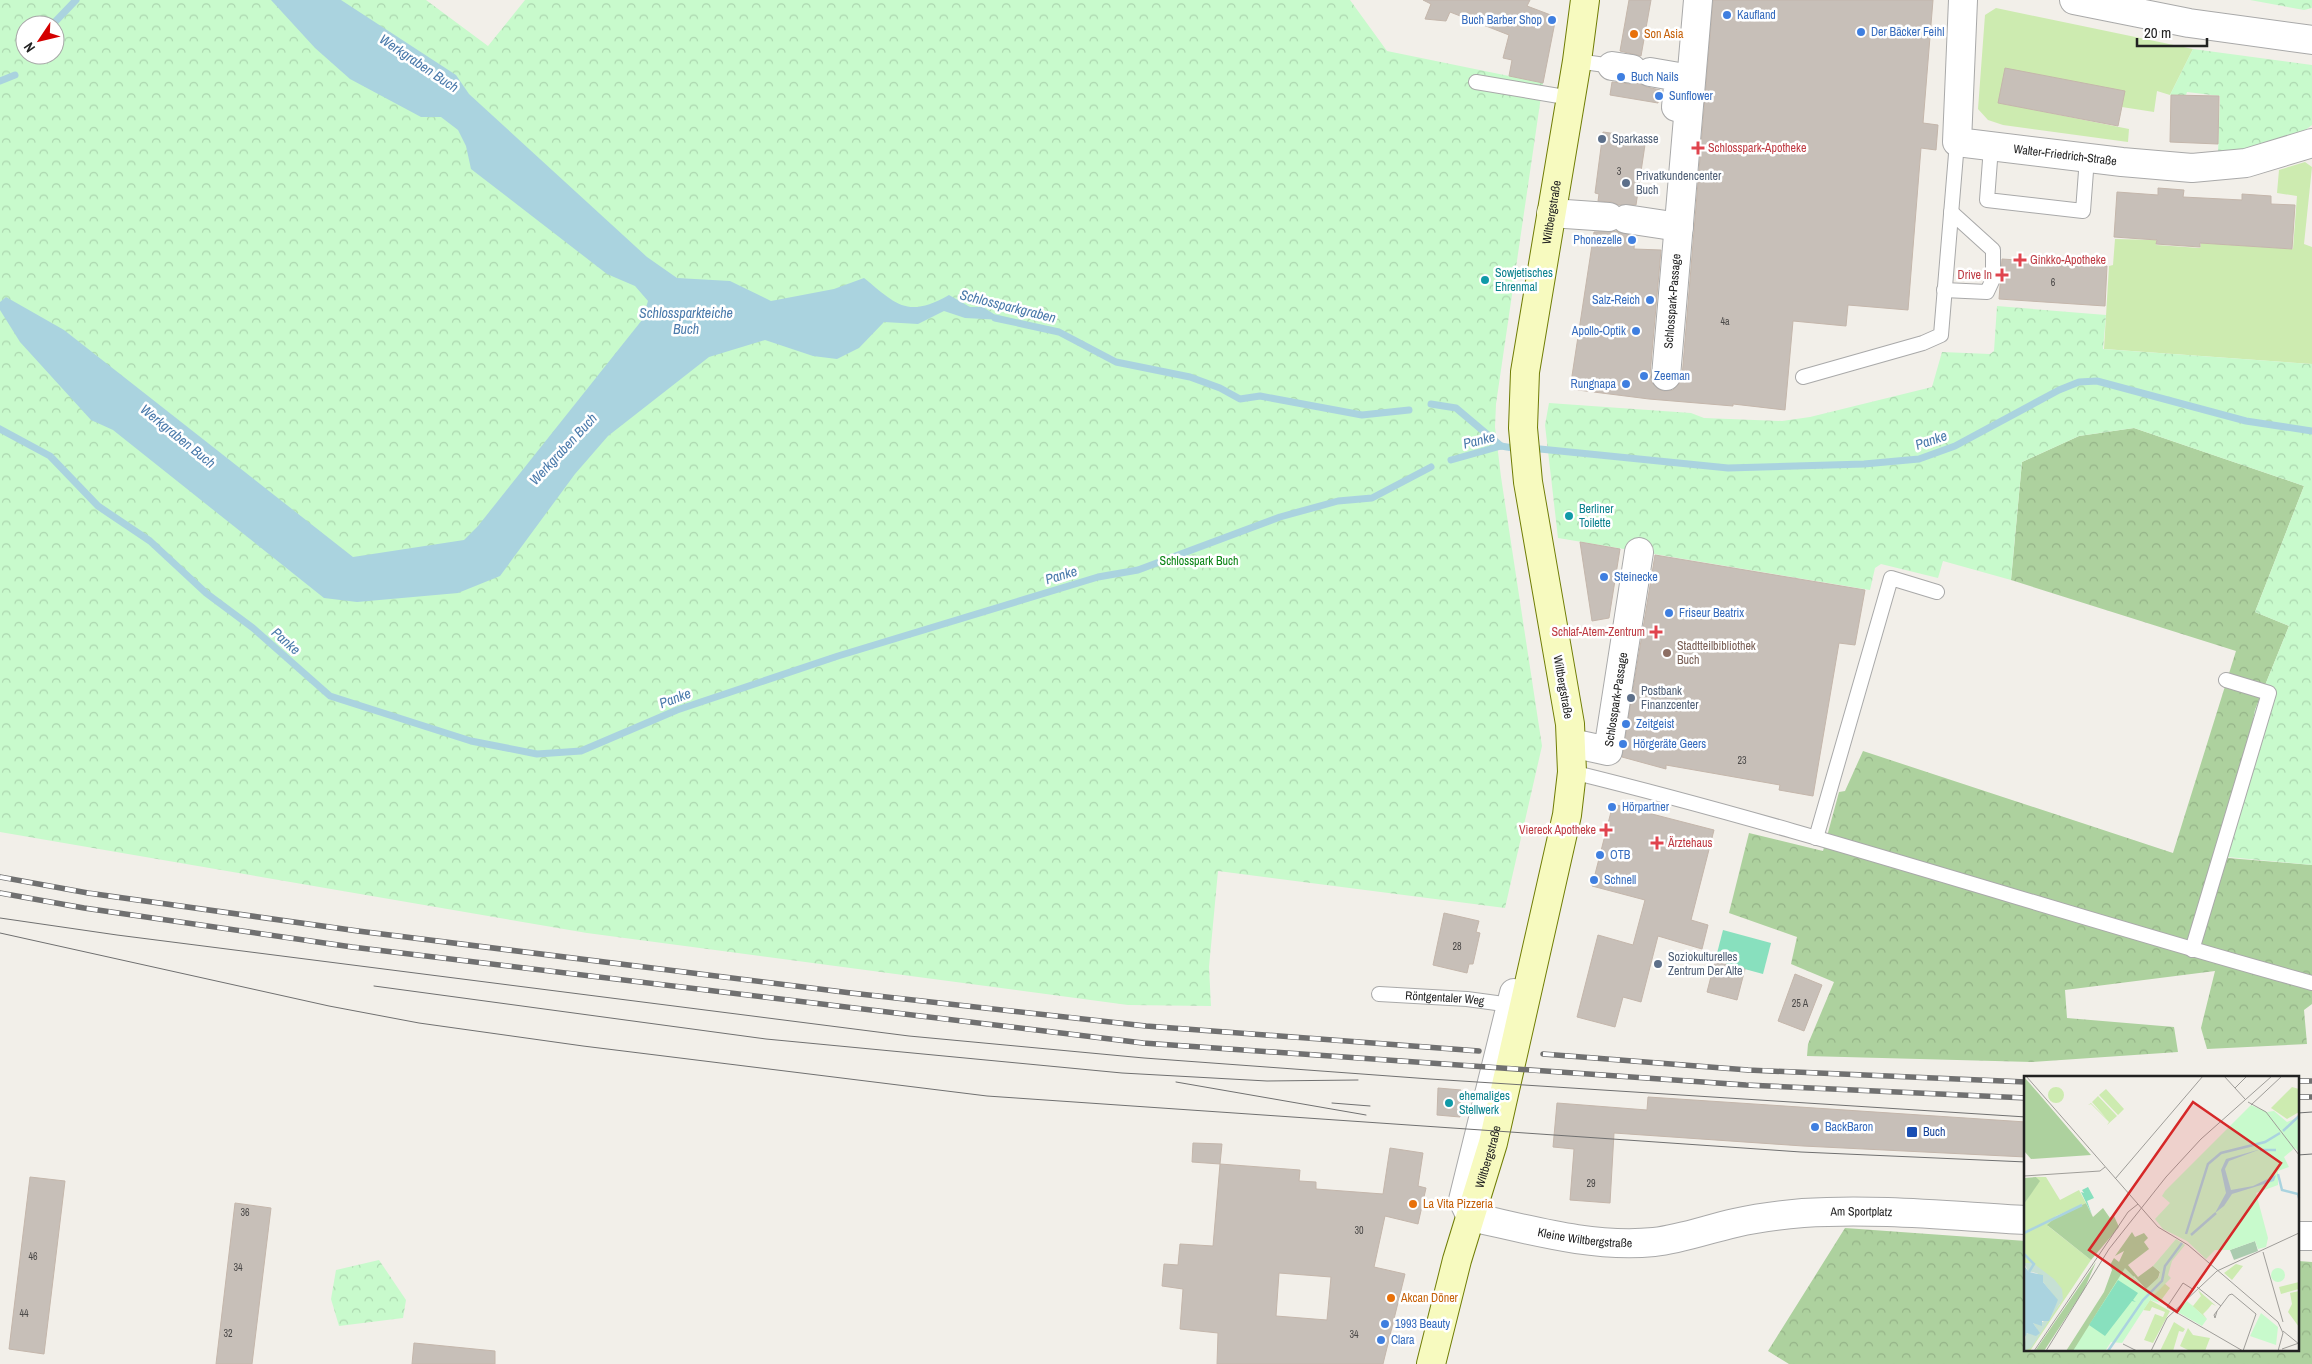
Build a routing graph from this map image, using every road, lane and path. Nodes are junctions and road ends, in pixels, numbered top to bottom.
1 (1585, 0) edge
2 (1698, 0) edge
3 (1963, 0) edge
4 (2074, 0) edge
5 (2312, 40) edge
6 (1577, 61) junction
7 (1631, 69) joint
8 (1476, 82) dead end
9 (1571, 98) junction
10 (1689, 109) junction
11 (1957, 142) junction
12 (2312, 142) edge
13 (1991, 147) junction
14 (2087, 158) junction
15 (1951, 212) junction
16 (1551, 213) junction
17 (1679, 227) junction
18 (1944, 290) junction
19 (1666, 376) dead end
20 (1803, 377) dead end
21 (1639, 552) dead end
22 (1937, 592) dead end
23 (2226, 680) dead end
24 (1571, 743) junction
25 (1572, 772) junction
26 (1816, 838) junction
27 (1558, 858) junction
28 (2192, 950) junction
29 (2312, 983) edge
30 (1379, 994) dead end
31 (1511, 1005) junction
32 (1471, 1218) junction
33 (2024, 1220) edge
34 (1698, 1233) joint
35 (1431, 1364) edge

1 - 6 main road, Wiltbergstraße
2 - 10 street, Schlosspark-Passage
3 - 11 street
4 - 5 street
6 - 7 lane
6 - 9 main road, Wiltbergstraße
7 - 10 street
8 - 9 lane
9 - 16 main road, Wiltbergstraße
10 - 17 street, Schlosspark-Passage
11 - 13 street, Walter-Friedrich-Straße
11 - 15 lane
12 - 14 street, Walter-Friedrich-Straße
13 - 14 street, Walter-Friedrich-Straße
13 - 14 lane
15 - 18 lane
15 - 18 lane
16 - 17 street
16 - 24 main road, Wiltbergstraße
17 - 19 street, Schlosspark-Passage
18 - 20 lane
21 - 24 street, Schlosspark-Passage
22 - 26 lane
23 - 28 lane
24 - 25 main road, Wiltbergstraße
25 - 26 lane
25 - 27 main road, Wiltbergstraße
26 - 28 lane
27 - 31 street
27 - 32 main road, Wiltbergstraße
28 - 29 lane
30 - 31 lane, Röntgentaler Weg
31 - 32 street
32 - 34 street, Kleine Wiltbergstraße
32 - 35 main road, Wiltbergstraße
33 - 34 street, Am Sportplatz

